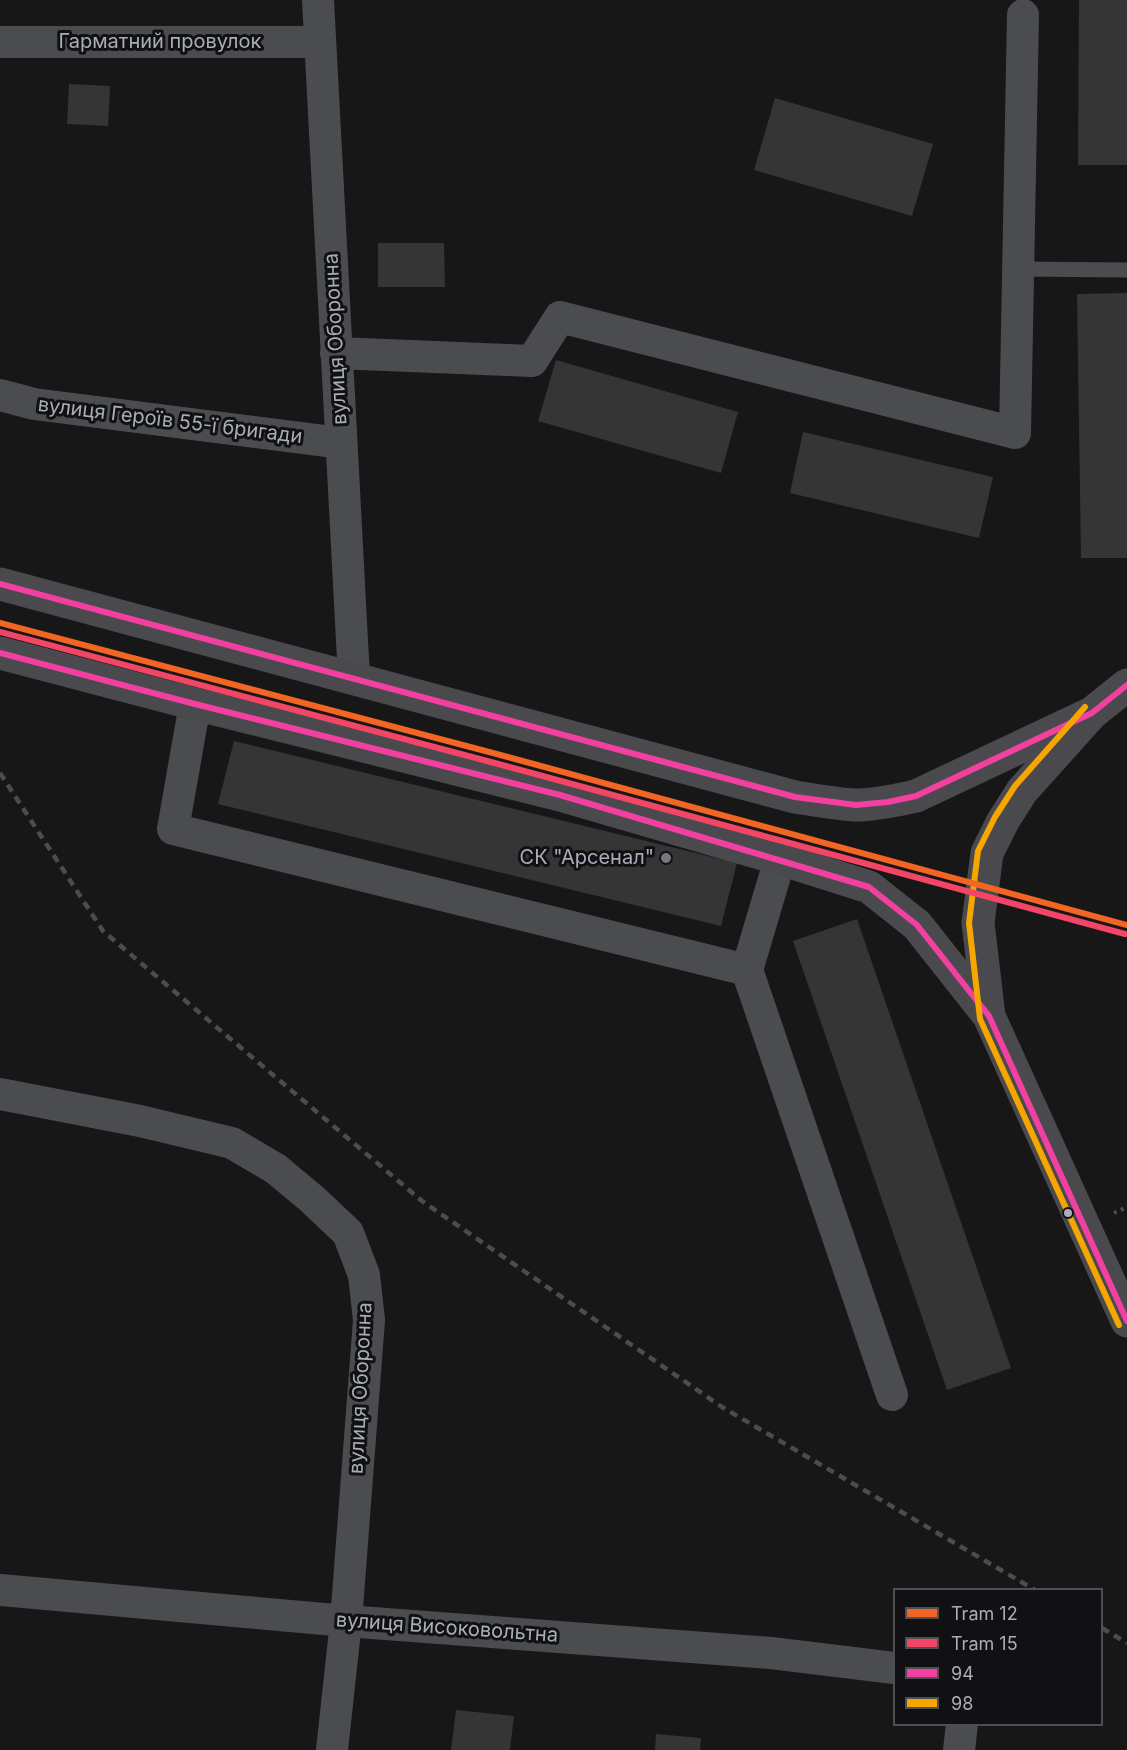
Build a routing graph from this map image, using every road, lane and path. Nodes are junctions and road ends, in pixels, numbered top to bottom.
1 (318, 0) edge
2 (1023, 15) dead end
3 (0, 42) edge
4 (320, 42) junction
5 (1019, 269) junction
6 (1127, 270) edge
7 (336, 353) junction
8 (0, 395) edge
9 (341, 443) junction
10 (0, 584) edge
11 (0, 653) edge
12 (354, 678) junction
13 (1127, 685) edge
14 (195, 704) junction
15 (1092, 713) junction
16 (780, 859) junction
17 (747, 970) junction
18 (989, 1016) junction
19 (0, 1094) edge
20 (1127, 1321) edge
21 (892, 1395) dead end
22 (0, 1590) edge
23 (346, 1621) junction
24 (893, 1668) edge
25 (962, 1726) edge
26 (332, 1750) edge
27 (959, 1750) edge

1 - 4 street, вулиця Оборонна
2 - 5 street
3 - 4 street, Гарматний провулок
4 - 7 street, вулиця Оборонна
5 - 6 lane
5 - 7 street
7 - 9 street, вулиця Оборонна
8 - 9 street, вулиця Героїв 55-ї бригади
9 - 12 street, вулиця Оборонна
10 - 12 main road
11 - 14 main road
12 - 15 main road
13 - 15 main road
14 - 16 main road
14 - 17 street
15 - 18 main road
16 - 17 street
16 - 18 main road
17 - 21 street
18 - 20 main road
19 - 23 street, вулиця Оборонна
22 - 23 street, вулиця Високовольтна
23 - 24 street, вулиця Високовольтна
23 - 26 street, вулиця Оборонна
25 - 27 street

